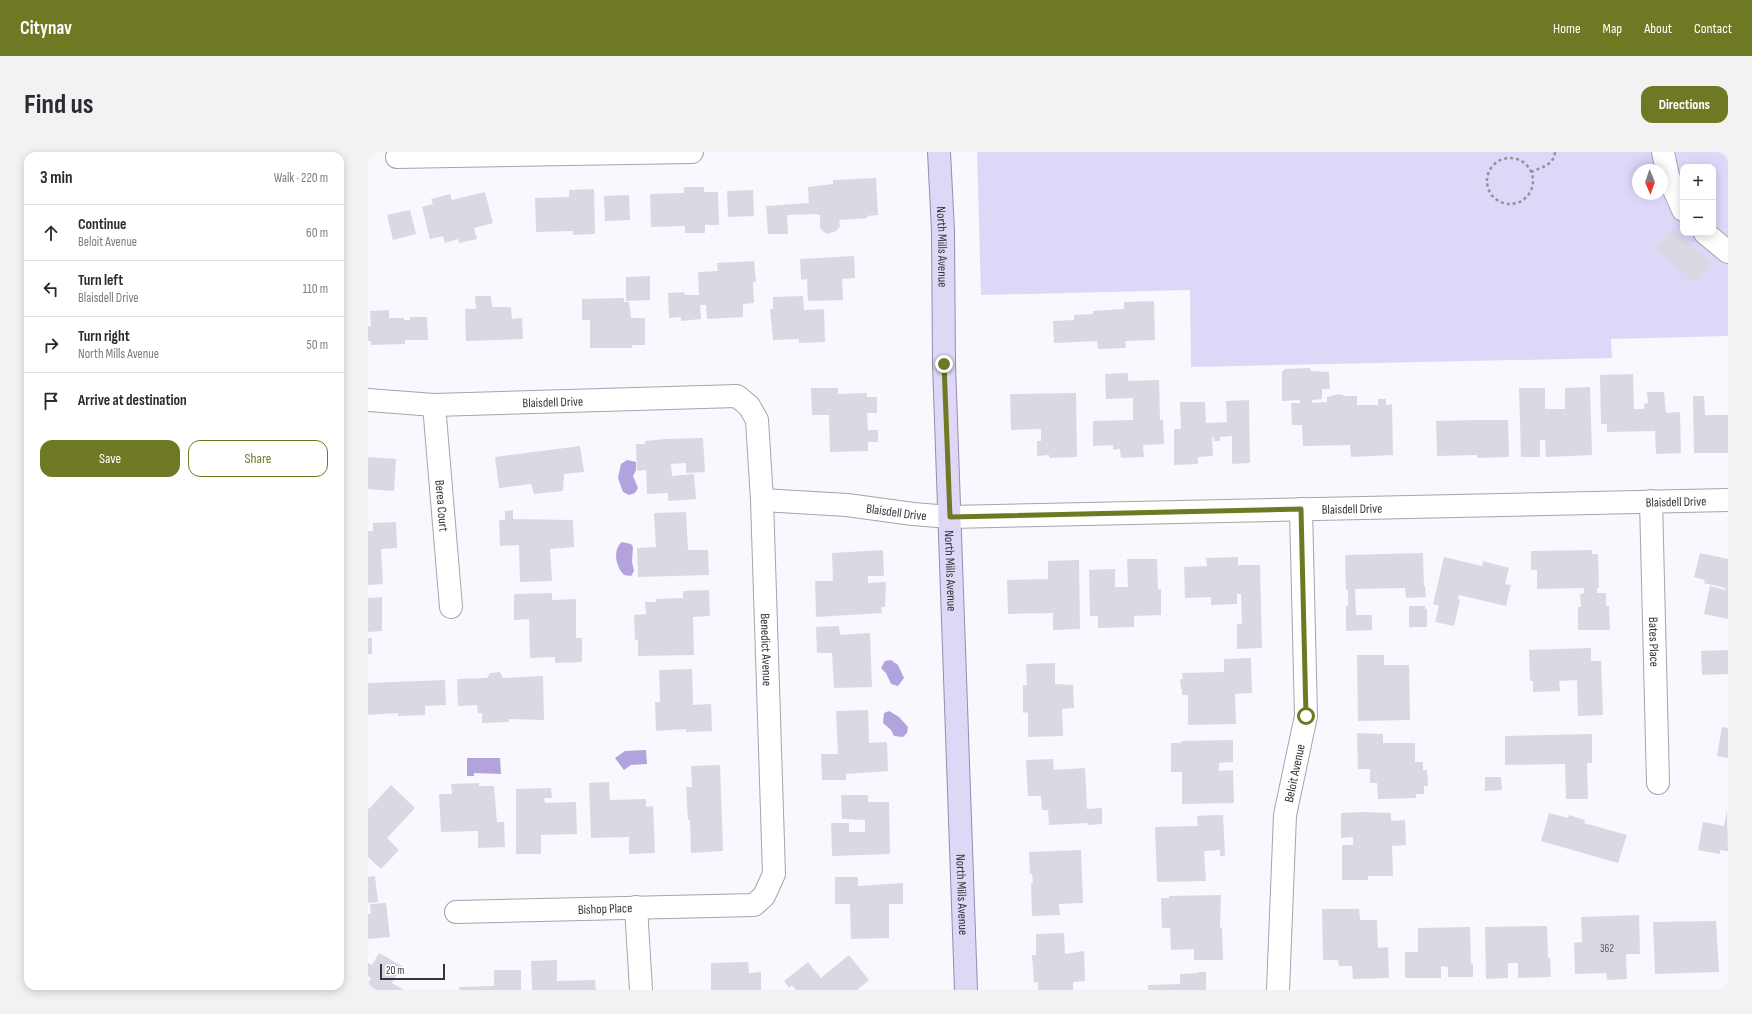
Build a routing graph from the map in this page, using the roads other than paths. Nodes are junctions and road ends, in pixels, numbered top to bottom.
1 (692, 152) edge
2 (939, 152) edge
3 (1663, 152) edge
4 (397, 157) dead end
5 (1680, 203) edge
6 (1709, 236) edge
7 (1728, 252) edge
8 (737, 396) joint
9 (368, 400) edge
10 (434, 405) junction
11 (762, 500) junction
12 (1728, 500) edge
13 (1651, 501) junction
14 (1301, 509) junction
15 (950, 517) junction
16 (451, 607) dead end
17 (1658, 783) dead end
18 (754, 905) joint
19 (636, 907) junction
20 (456, 912) dead end
21 (641, 990) edge
22 (966, 990) edge
23 (1278, 990) edge

1 - 4 street
2 - 15 main road, North Mills Avenue
3 - 5 street
6 - 7 street
8 - 10 street, Blaisdell Drive
8 - 11 street, Benedict Avenue
9 - 10 street, Blaisdell Drive
10 - 16 street, Berea Court
11 - 15 street, Blaisdell Drive
11 - 18 street, Benedict Avenue
12 - 13 street, Blaisdell Drive
13 - 14 street, Blaisdell Drive
13 - 17 street, Bates Place
14 - 15 street, Blaisdell Drive
14 - 23 street, Beloit Avenue
15 - 22 main road, North Mills Avenue
18 - 19 street, Bishop Place
19 - 20 street, Bishop Place
19 - 21 street

